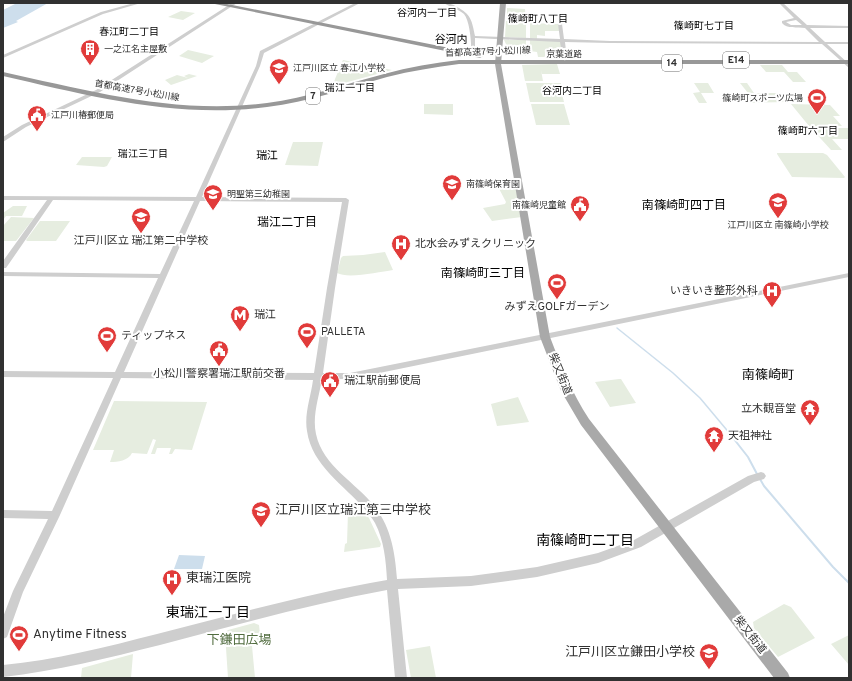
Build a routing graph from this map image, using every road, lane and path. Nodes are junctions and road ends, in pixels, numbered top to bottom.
1 (139, 3) edge
2 (213, 3) edge
3 (220, 3) edge
4 (358, 3) edge
5 (446, 3) edge
6 (503, 3) edge
7 (781, 3) edge
8 (232, 5) edge
9 (797, 18) junction
10 (318, 23) junction
11 (560, 24) dead end
12 (806, 26) junction
13 (849, 26) edge
14 (472, 37) junction
15 (500, 38) junction
16 (562, 40) junction
17 (823, 42) junction
18 (849, 42) edge
19 (473, 54) junction
20 (3, 57) edge
21 (499, 58) junction
22 (565, 59) junction
23 (623, 61) joint
24 (847, 62) edge
25 (3, 73) edge
26 (3, 140) edge
27 (3, 198) edge
28 (51, 199) junction
29 (197, 199) junction
30 (3, 266) edge
31 (3, 274) edge
32 (849, 275) edge
33 (162, 276) junction
34 (545, 337) junction
35 (3, 374) edge
36 (118, 376) junction
37 (318, 377) junction
38 (759, 477) dead end
39 (3, 514) edge
40 (55, 515) junction
41 (667, 528) junction
42 (392, 584) junction
43 (3, 633) edge
44 (3, 671) edge
45 (400, 678) edge
46 (783, 678) edge

1 - 20 street
2 - 8 highway, 京葉道路 / 14
3 - 8 highway, 京葉道路 / 14
4 - 10 street
5 - 14 street
6 - 15 main road, 柴又街道
7 - 9 street
8 - 10 highway, 京葉道路 / 14
8 - 26 street
9 - 12 street
9 - 12 street
10 - 19 highway, 京葉道路 / 14
10 - 29 street
11 - 16 street
12 - 13 street
12 - 17 street
14 - 15 street
14 - 19 street
15 - 16 street
15 - 21 main road, 柴又街道
16 - 17 street
16 - 22 street
17 - 18 street
17 - 24 street
19 - 21 highway, 京葉道路 / 14
21 - 22 highway, 京葉道路 / 14
21 - 24 highway, 京葉道路 / 14
21 - 34 main road, 柴又街道
22 - 24 highway, 京葉道路 / 14
23 - 24 highway, E14
23 - 25 highway, 首都高速7号小松川線 / 7
27 - 28 street
28 - 29 street
28 - 30 street
29 - 33 street
29 - 37 street
31 - 33 street
32 - 34 street
33 - 36 street
34 - 37 street
34 - 41 main road, 柴又街道
35 - 36 street
36 - 37 street
36 - 40 street
37 - 42 street
38 - 41 street
39 - 40 street
40 - 43 street
41 - 42 street
41 - 46 main road, 柴又街道
42 - 44 street
42 - 45 street

